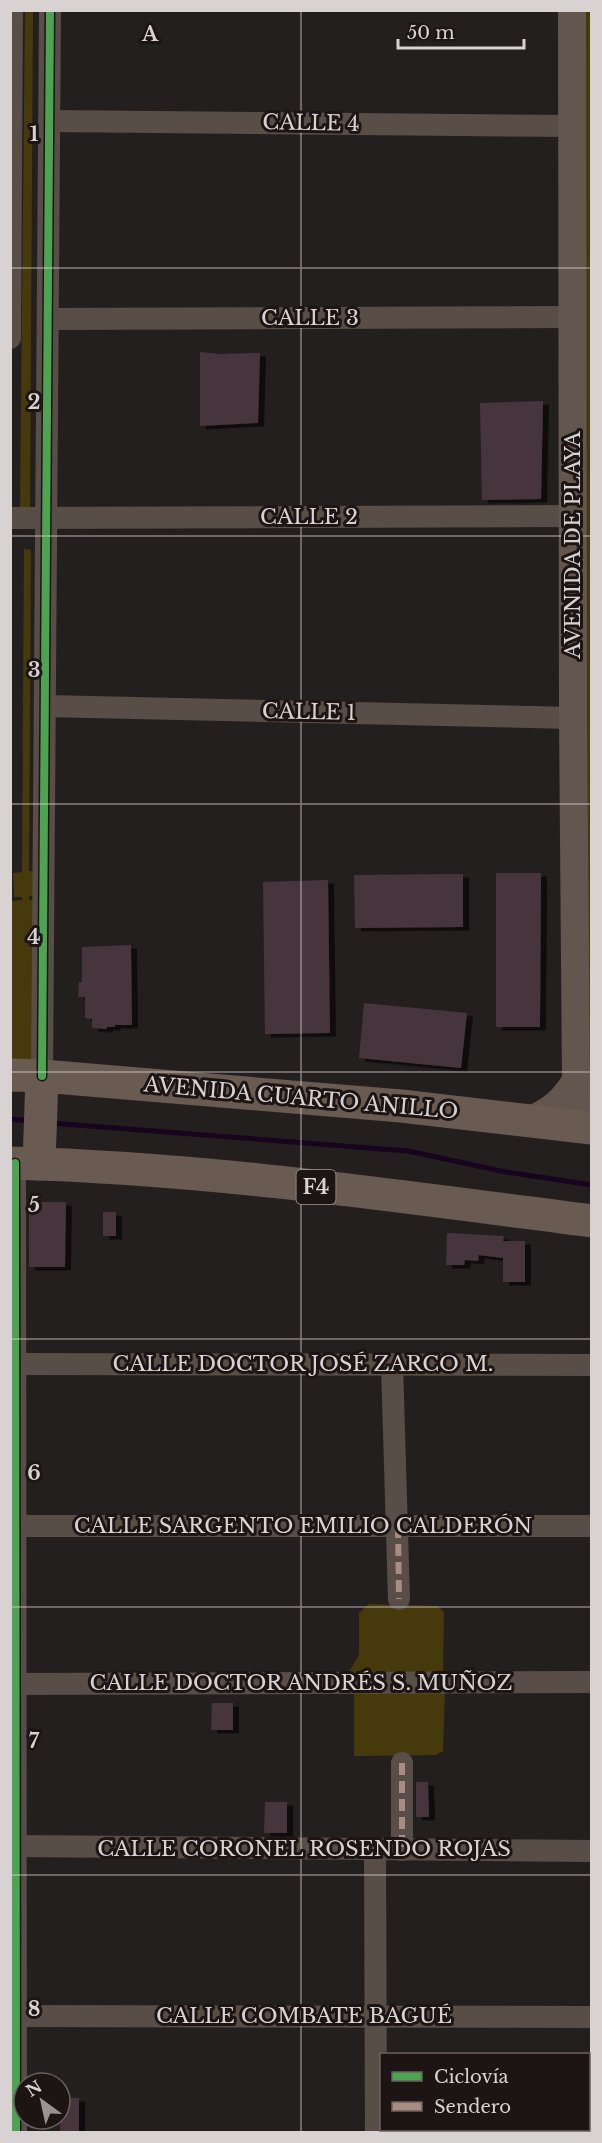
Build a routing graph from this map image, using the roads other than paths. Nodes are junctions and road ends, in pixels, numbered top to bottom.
1 (12, 10) edge
2 (50, 10) edge
3 (572, 10) edge
4 (49, 121) junction
5 (573, 126) junction
6 (573, 317) junction
7 (48, 319) junction
8 (10, 338) edge
9 (573, 516) junction
10 (10, 518) edge
11 (46, 518) junction
12 (45, 706) junction
13 (573, 718) junction
14 (576, 1080) junction
15 (31, 1082) edge
16 (591, 1112) edge
17 (528, 1121) junction
18 (591, 1128) edge
19 (26, 1160) edge
20 (591, 1221) edge
21 (15, 1364) junction
22 (392, 1364) junction
23 (591, 1365) edge
24 (15, 1526) junction
25 (398, 1526) junction
26 (591, 1526) edge
27 (399, 1599) dead end
28 (591, 1682) edge
29 (13, 1684) edge
30 (402, 1763) dead end
31 (16, 1846) junction
32 (375, 1849) junction
33 (402, 1850) junction
34 (591, 1851) edge
35 (16, 2016) junction
36 (375, 2016) junction
37 (591, 2017) edge
38 (13, 2057) edge
39 (16, 2133) edge
40 (376, 2133) edge

1 - 8 street
2 - 4 street
3 - 5 main road, AVENIDA DE PLAYA
4 - 5 street, CALLE 4
4 - 7 street
5 - 6 main road, AVENIDA DE PLAYA
6 - 7 street, CALLE 3
6 - 9 main road, AVENIDA DE PLAYA
7 - 11 street
9 - 11 street, CALLE 2
9 - 13 main road, AVENIDA DE PLAYA
10 - 11 street, CALLE 2
11 - 12 street
12 - 13 street, CALLE 1
12 - 15 street
13 - 14 main road, AVENIDA DE PLAYA
14 - 16 main road, AVENIDA DE PLAYA
14 - 17 main road
15 - 17 highway, AVENIDA CUARTO ANILLO
15 - 19 highway
17 - 18 highway, AVENIDA CUARTO ANILLO
19 - 20 highway, F4
19 - 21 street
21 - 22 street, CALLE DOCTOR JOSÉ ZARCO M.
21 - 24 street
22 - 23 street, CALLE DOCTOR JOSÉ ZARCO M.
22 - 25 street
24 - 25 street, CALLE SARGENTO EMILIO CALDERÓN
24 - 29 street
25 - 26 street, CALLE SARGENTO EMILIO CALDERÓN
25 - 27 street
28 - 29 street, CALLE DOCTOR ANDRÉS S. MUÑOZ
29 - 31 street
30 - 33 street
31 - 32 street, CALLE CORONEL ROSENDO ROJAS
31 - 35 street
32 - 33 street, CALLE CORONEL ROSENDO ROJAS
32 - 36 street
33 - 34 street, CALLE CORONEL ROSENDO ROJAS
35 - 36 street, CALLE COMBATE BAGUÉ
35 - 38 street
36 - 37 street, CALLE COMBATE BAGUÉ
36 - 40 street
38 - 39 street

